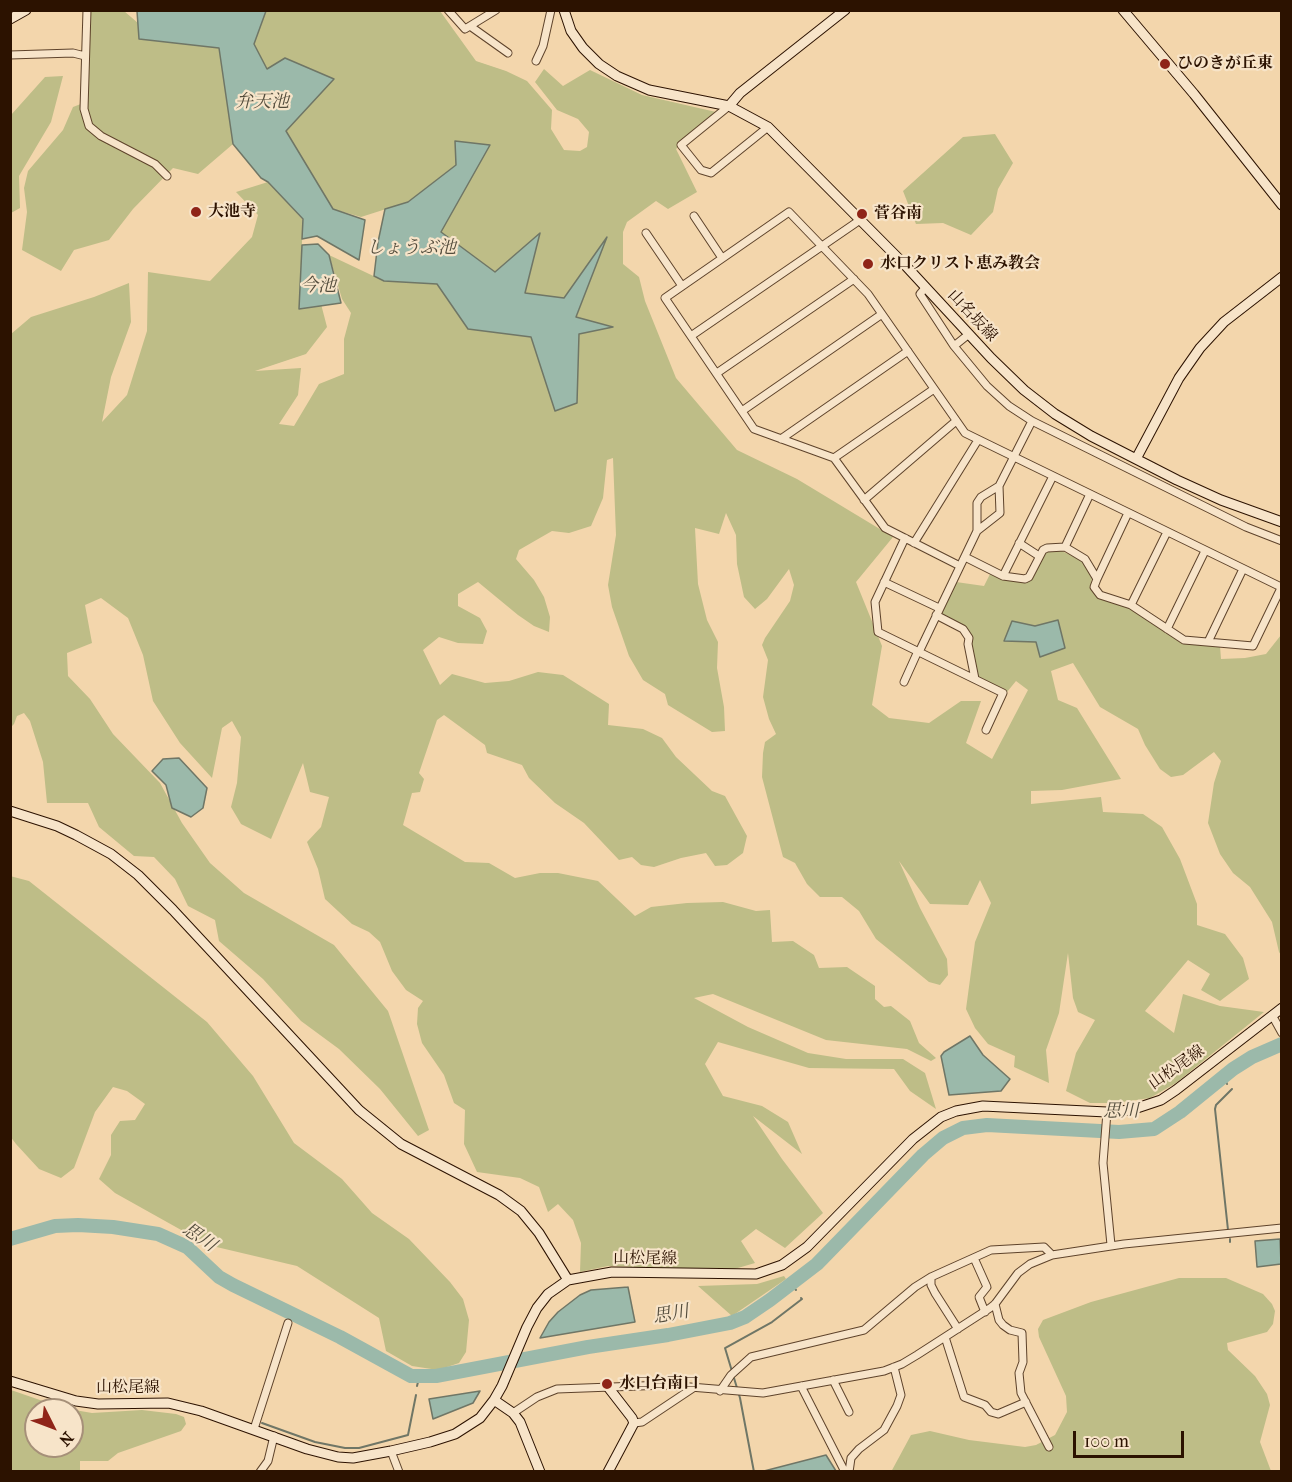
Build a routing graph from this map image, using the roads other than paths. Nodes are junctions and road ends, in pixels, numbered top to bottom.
1 (26, 10) edge
2 (87, 10) edge
3 (448, 10) edge
4 (496, 10) edge
5 (551, 10) edge
6 (564, 10) edge
7 (845, 10) edge
8 (1123, 10) edge
9 (10, 19) edge
10 (470, 26) junction
11 (508, 53) dead end
12 (10, 55) edge
13 (85, 56) junction
14 (536, 61) dead end
15 (729, 106) junction
16 (768, 127) junction
17 (167, 176) dead end
18 (1281, 205) edge
19 (694, 216) dead end
20 (860, 220) junction
21 (646, 233) dead end
22 (823, 245) junction
23 (722, 258) junction
24 (1281, 278) edge
25 (854, 279) junction
26 (682, 286) junction
27 (925, 288) junction
28 (882, 314) junction
29 (969, 334) junction
30 (691, 336) junction
31 (954, 346) junction
32 (908, 351) junction
33 (717, 373) junction
34 (934, 389) junction
35 (742, 411) junction
36 (956, 421) junction
37 (1032, 421) junction
38 (781, 439) junction
39 (978, 440) junction
40 (1014, 457) junction
41 (834, 458) junction
42 (1136, 459) junction
43 (1053, 476) junction
44 (999, 486) junction
45 (1090, 495) junction
46 (864, 500) junction
47 (1128, 513) junction
48 (1281, 522) edge
49 (977, 531) junction
50 (1167, 532) junction
51 (904, 538) junction
52 (1281, 541) edge
53 (914, 543) junction
54 (1019, 543) junction
55 (1065, 547) junction
56 (1205, 551) junction
57 (1039, 556) junction
58 (964, 557) junction
59 (960, 566) junction
60 (1243, 569) junction
61 (1003, 576) junction
62 (1097, 579) junction
63 (884, 582) junction
64 (1281, 586) edge
65 (1131, 605) junction
66 (938, 612) junction
67 (1167, 629) junction
68 (1208, 642) junction
69 (918, 652) junction
70 (975, 679) junction
71 (903, 682) dead end
72 (986, 730) dead end
73 (10, 811) edge
74 (1281, 1008) edge
75 (1272, 1015) junction
76 (1281, 1033) edge
77 (1106, 1117) junction
78 (1281, 1228) edge
79 (1111, 1245) junction
80 (1052, 1255) junction
81 (974, 1258) junction
82 (931, 1277) junction
83 (568, 1280) junction
84 (995, 1304) junction
85 (985, 1312) junction
86 (288, 1323) dead end
87 (958, 1329) junction
88 (945, 1337) junction
89 (894, 1367) junction
90 (833, 1380) junction
91 (10, 1381) edge
92 (801, 1386) junction
93 (608, 1387) junction
94 (693, 1388) junction
95 (720, 1391) junction
96 (494, 1400) junction
97 (1026, 1402) junction
98 (849, 1412) dead end
99 (513, 1413) junction
100 (634, 1423) junction
101 (254, 1430) junction
102 (274, 1436) junction
103 (1048, 1447) dead end
104 (391, 1452) junction
105 (260, 1472) edge
106 (399, 1472) edge
107 (540, 1472) edge
108 (608, 1472) edge
109 (847, 1472) edge

1 - 9 main road
2 - 13 street
3 - 10 street
4 - 10 street
5 - 14 street
6 - 15 main road, 山名坂線
7 - 15 main road
8 - 18 main road
10 - 11 street
12 - 13 street
13 - 17 street
15 - 16 main road, 山名坂線
15 - 16 street
16 - 20 main road, 山名坂線
19 - 23 street
20 - 22 street
20 - 27 main road, 山名坂線
21 - 26 street
22 - 23 street
22 - 25 street
22 - 30 street
23 - 26 street
24 - 42 main road
25 - 28 street
25 - 33 street
26 - 30 street
27 - 29 main road, 山名坂線
27 - 31 street
28 - 32 street
28 - 35 street
29 - 31 street
29 - 42 main road, 山名坂線
30 - 33 street
31 - 37 street
32 - 34 street
32 - 38 street
33 - 35 street
34 - 36 street
34 - 41 street
35 - 38 street
36 - 39 street
36 - 46 street
37 - 40 street
37 - 52 street
38 - 41 street
39 - 40 street
39 - 53 street
40 - 43 street
40 - 44 street
41 - 46 street
42 - 48 main road, 山名坂線
43 - 45 street
43 - 54 street
44 - 49 street
44 - 49 street
45 - 47 street
45 - 55 street
46 - 51 street
47 - 50 street
47 - 62 street
49 - 58 street
50 - 56 street
50 - 65 street
51 - 53 street
51 - 63 street
53 - 59 street
54 - 57 street
54 - 61 street
55 - 57 street
55 - 62 street
56 - 60 street
56 - 67 street
57 - 61 street
58 - 59 street
58 - 61 street
59 - 66 street
60 - 64 street
60 - 68 street
62 - 65 street
63 - 66 street
63 - 69 street
64 - 68 street
65 - 67 street
66 - 69 street
66 - 70 street
67 - 68 street
69 - 70 street
69 - 71 street
70 - 72 street
73 - 83 main road
74 - 75 main road, 山松尾線
75 - 76 street
75 - 77 main road, 山松尾線
77 - 79 street
77 - 83 main road, 山松尾線
78 - 79 street
79 - 80 street
80 - 81 street
80 - 84 street
81 - 82 street
81 - 85 street
82 - 87 street
82 - 95 street
83 - 96 main road, 山松尾線
84 - 85 street
84 - 97 street
85 - 87 street
86 - 101 street
87 - 88 street
88 - 89 street
88 - 97 street
89 - 90 street
89 - 109 street
90 - 92 street
90 - 98 street
91 - 101 main road, 山松尾線
92 - 95 street
92 - 109 street
93 - 94 street
93 - 99 street
93 - 100 main road
94 - 95 street
94 - 100 street
96 - 99 main road
96 - 104 main road, 山松尾線
97 - 103 street
99 - 107 main road
100 - 108 main road
101 - 102 main road, 山松尾線
102 - 104 main road, 山松尾線
102 - 105 street
104 - 106 street

